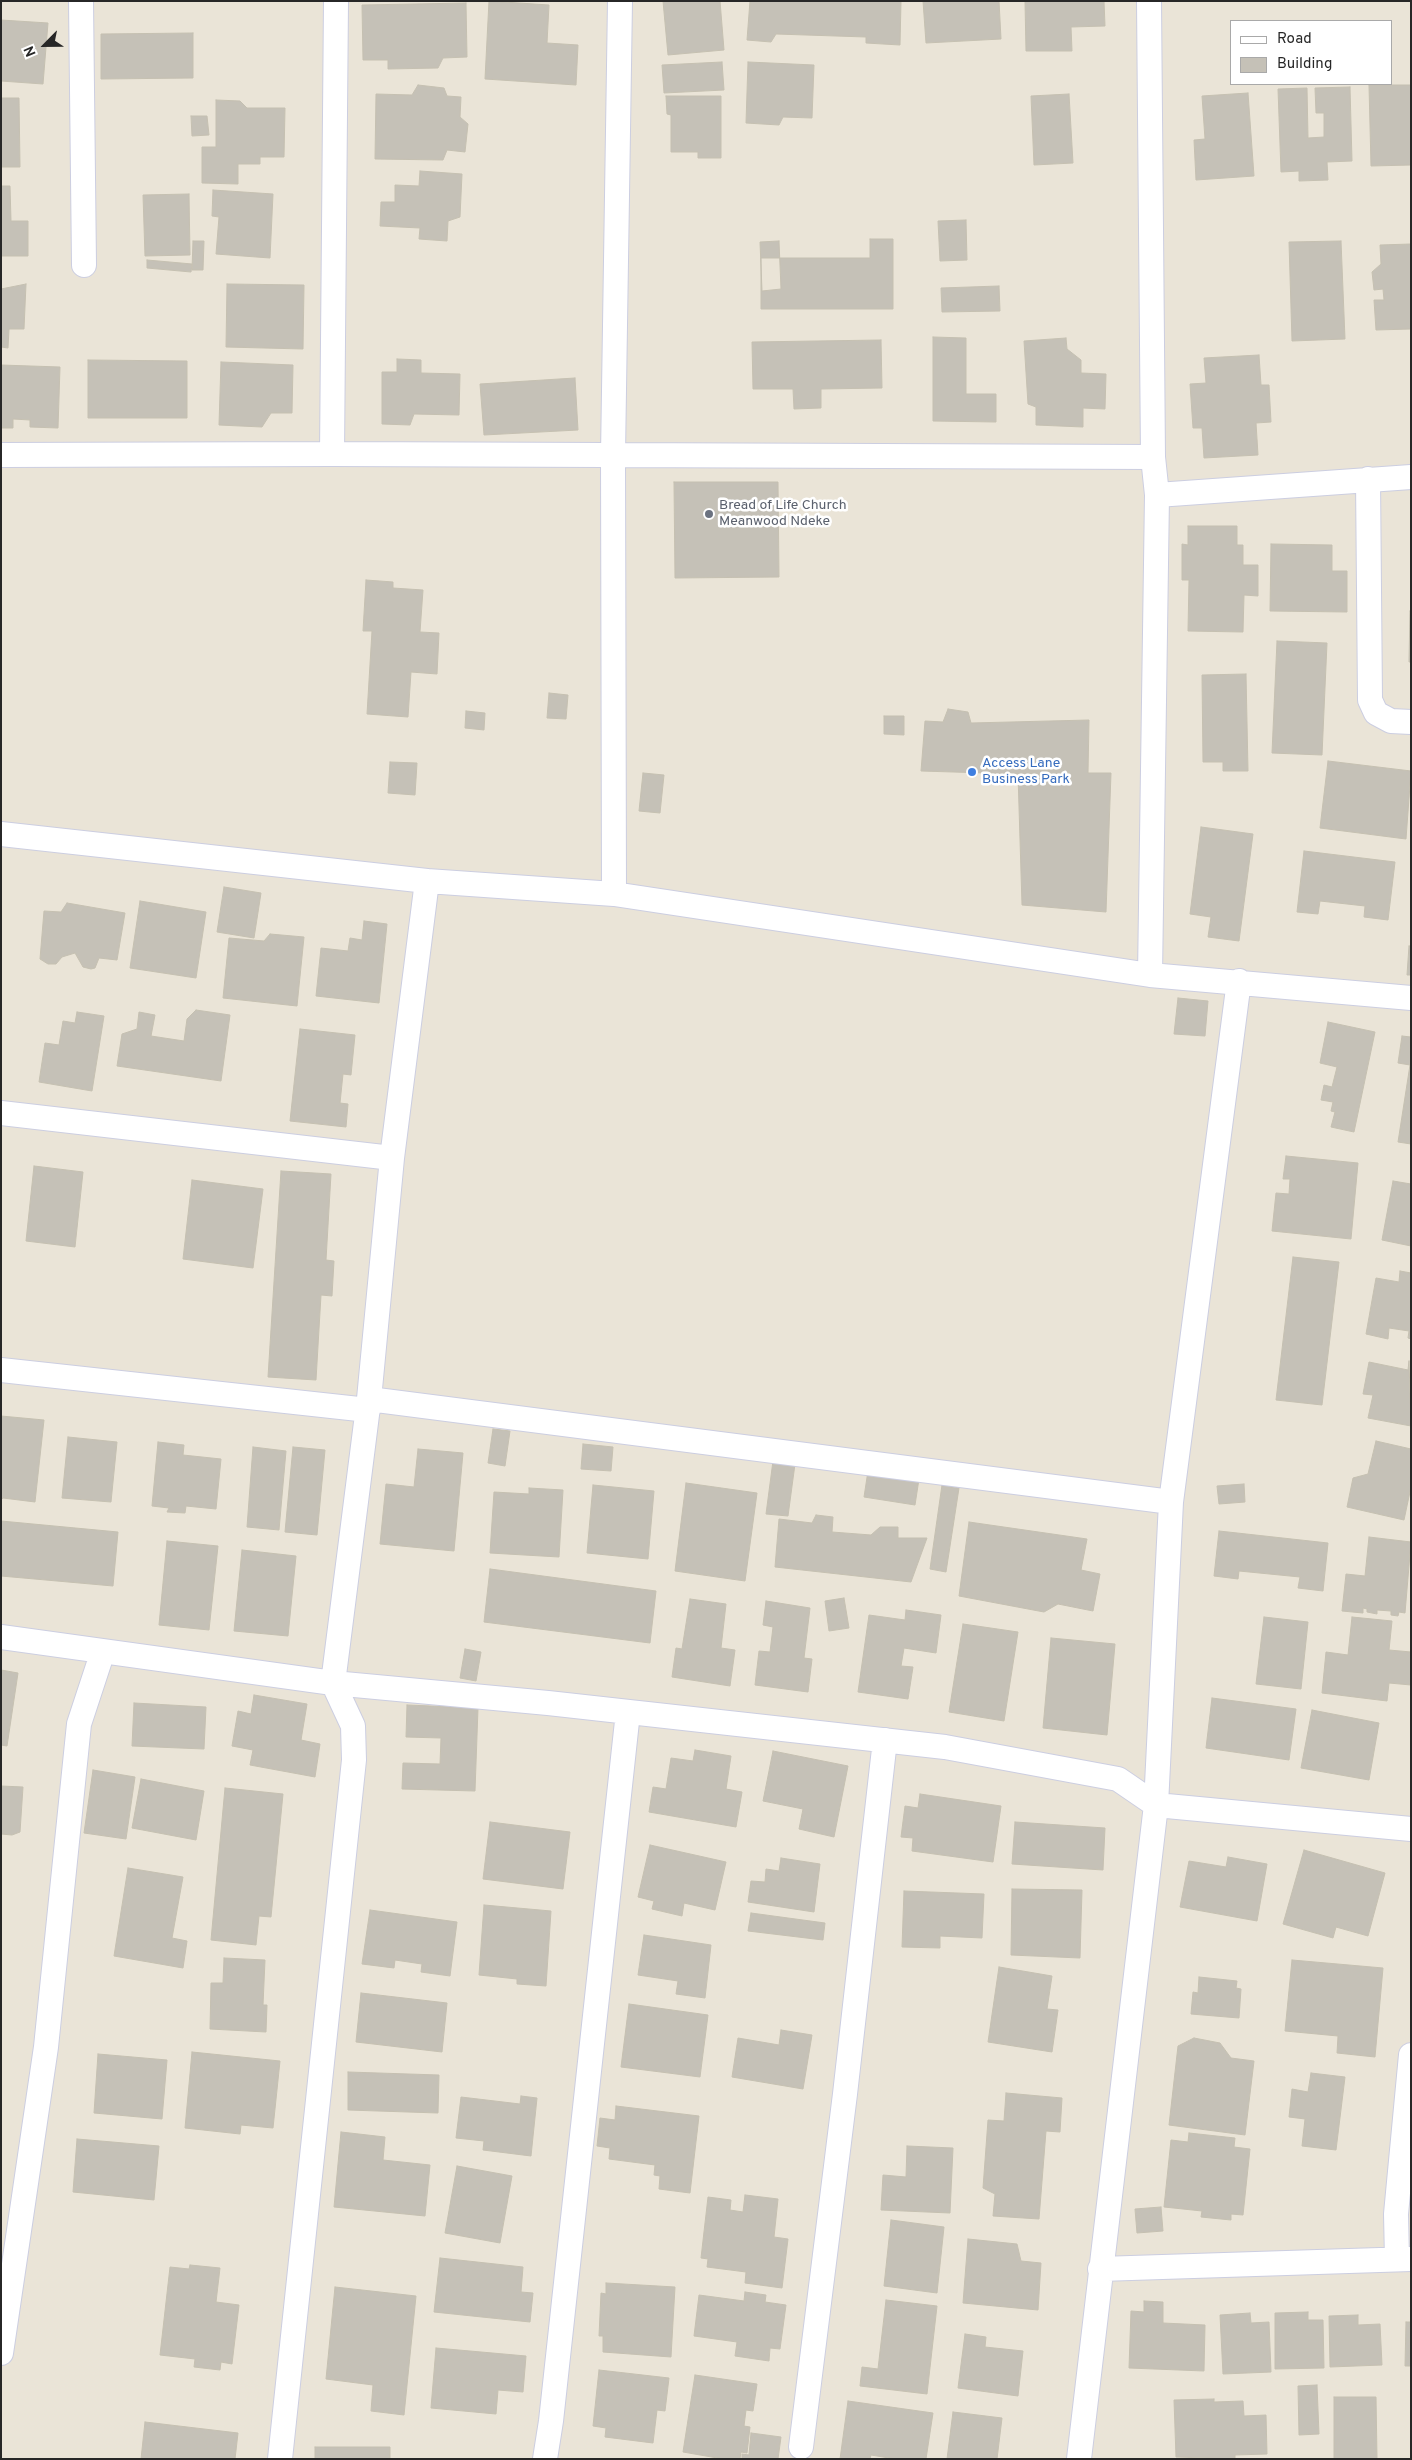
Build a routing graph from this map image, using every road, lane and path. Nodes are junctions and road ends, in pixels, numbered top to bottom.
1 (81, 1) edge
2 (336, 1) edge
3 (620, 1) edge
4 (1149, 1) edge
5 (84, 265) dead end
6 (332, 454) junction
7 (1, 455) edge
8 (613, 455) junction
9 (1153, 457) junction
10 (1411, 477) edge
11 (1368, 479) junction
12 (1157, 494) junction
13 (1411, 722) edge
14 (1, 834) edge
15 (427, 881) junction
16 (614, 894) junction
17 (1150, 975) junction
18 (1239, 981) junction
19 (1411, 998) edge
20 (1, 1113) edge
21 (392, 1158) junction
22 (1, 1370) edge
23 (368, 1405) junction
24 (1171, 1502) junction
25 (1, 1637) edge
26 (103, 1651) junction
27 (333, 1683) junction
28 (628, 1712) junction
29 (884, 1740) junction
30 (1156, 1806) junction
31 (1411, 1829) edge
32 (1411, 2055) edge
33 (1404, 2259) edge
34 (1100, 2268) junction
35 (1, 2353) edge
36 (801, 2447) dead end
37 (280, 2459) edge
38 (545, 2459) edge
39 (1079, 2459) edge

1 - 5 street
2 - 6 street
3 - 8 street
4 - 9 street
6 - 7 street
6 - 8 street
8 - 9 street
8 - 16 street
9 - 12 street
10 - 11 street
11 - 12 street
11 - 13 street
12 - 17 street
14 - 15 street
15 - 16 street
15 - 21 street
16 - 17 street
17 - 18 street
18 - 19 street
18 - 24 street
20 - 21 street
21 - 23 street
22 - 23 street
23 - 24 street
23 - 27 street
24 - 30 street
25 - 26 street
26 - 27 street
26 - 35 street
27 - 28 street
27 - 37 street
28 - 29 street
28 - 38 street
29 - 30 street
29 - 36 street
30 - 31 street
30 - 34 street
32 - 33 street
33 - 34 street
34 - 39 street

